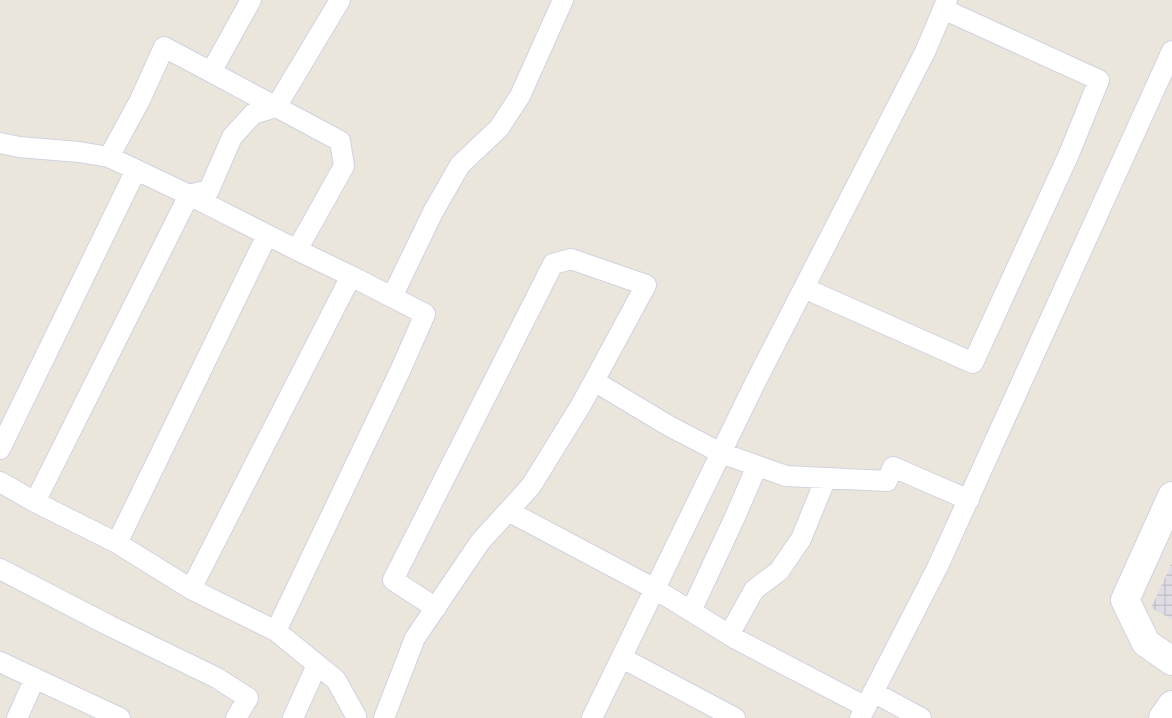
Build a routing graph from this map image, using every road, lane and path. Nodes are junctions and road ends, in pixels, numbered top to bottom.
1 (252, 0) edge
2 (340, 0) edge
3 (563, 0) edge
4 (945, 5) edge
5 (1172, 51) edge
6 (211, 72) junction
7 (276, 107) junction
8 (0, 143) edge
9 (109, 158) junction
10 (136, 170) junction
11 (189, 195) junction
12 (267, 235) junction
13 (297, 250) junction
14 (352, 276) junction
15 (804, 288) junction
16 (392, 297) junction
17 (594, 381) junction
18 (0, 449) edge
19 (721, 453) junction
20 (757, 466) junction
21 (826, 478) junction
22 (0, 482) edge
23 (1172, 496) edge
24 (969, 500) junction
25 (35, 502) junction
26 (508, 511) junction
27 (117, 543) junction
28 (0, 568) edge
29 (191, 589) junction
30 (656, 589) junction
31 (436, 608) junction
32 (690, 611) junction
33 (276, 631) junction
34 (729, 635) junction
35 (622, 658) junction
36 (1172, 661) edge
37 (0, 662) edge
38 (317, 665) junction
39 (35, 678) junction
40 (1172, 705) edge
41 (866, 706) edge
42 (359, 717) edge
43 (17, 718) edge
44 (120, 718) edge
45 (236, 718) edge
46 (293, 718) edge
47 (384, 718) edge
48 (592, 718) edge
49 (735, 718) edge
50 (921, 718) edge
51 (1163, 718) edge

1 - 6 street
2 - 7 street
3 - 16 street
4 - 15 street
4 - 15 street
5 - 24 street
6 - 7 street
6 - 9 street
7 - 11 street
7 - 13 street
8 - 9 street
9 - 10 street
10 - 11 street
10 - 18 street
11 - 12 street
11 - 25 street
12 - 13 street
12 - 27 street
13 - 14 street
14 - 16 street
14 - 29 street
15 - 19 street
16 - 33 street
17 - 19 street
17 - 26 street
17 - 31 street
19 - 20 street
19 - 30 street
20 - 21 street
20 - 32 street
21 - 24 street
21 - 34 street
22 - 25 street
23 - 36 street
24 - 41 street
25 - 27 street
26 - 30 street
26 - 31 street
27 - 29 street
28 - 45 street
29 - 33 street
30 - 32 street
30 - 35 street
31 - 47 street
32 - 34 street
33 - 38 street
34 - 41 street
35 - 48 street
35 - 49 street
37 - 39 street
38 - 42 street
38 - 46 street
39 - 43 street
39 - 44 street
40 - 51 street
41 - 50 street

